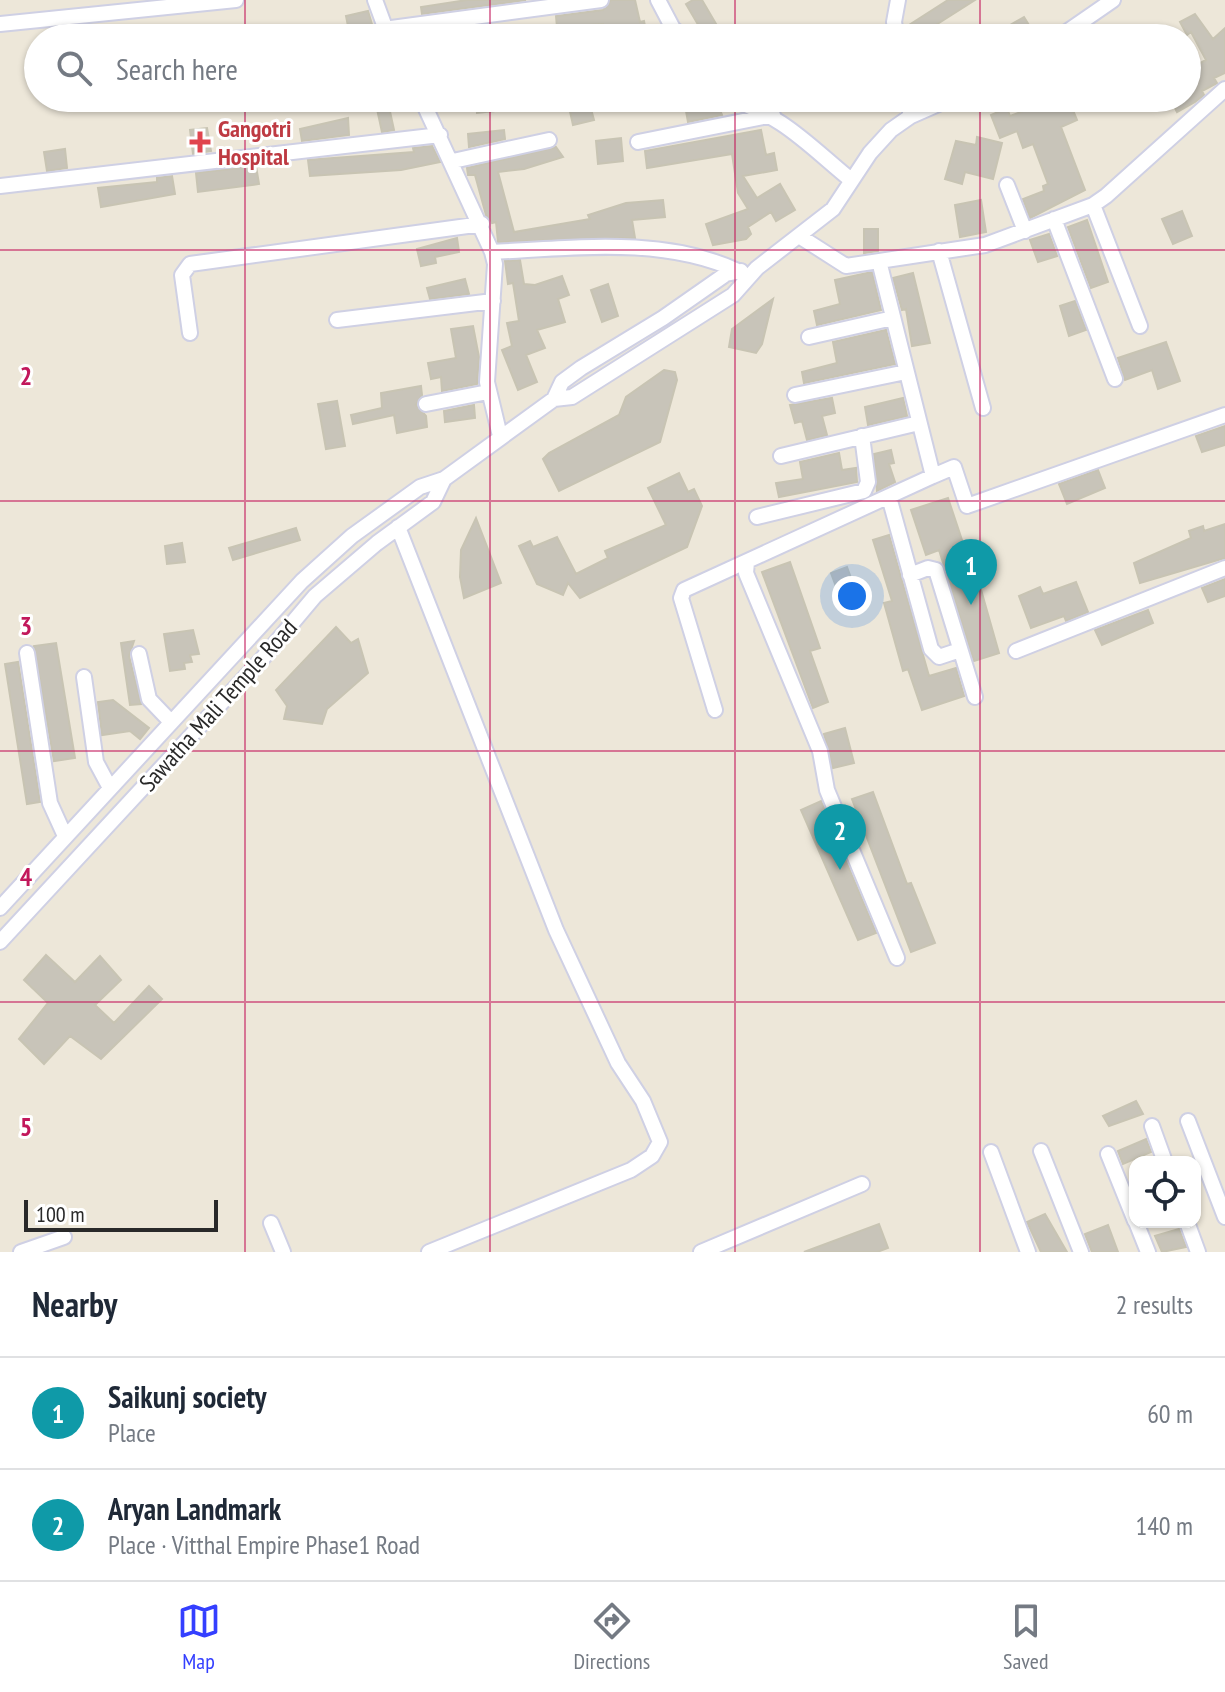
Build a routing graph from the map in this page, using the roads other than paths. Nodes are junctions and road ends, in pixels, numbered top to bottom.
1 (236, 0) edge
2 (375, 0) edge
3 (601, 0) edge
4 (658, 0) edge
5 (898, 0) edge
6 (1113, 0) edge
7 (894, 22) joint
8 (0, 24) edge
9 (384, 24) edge
10 (445, 24) edge
11 (671, 24) edge
12 (883, 24) edge
13 (1078, 24) edge
14 (1225, 89) edge
15 (1201, 110) edge
16 (428, 112) edge
17 (765, 112) edge
18 (910, 112) edge
19 (920, 112) edge
20 (1199, 112) edge
21 (773, 115) junction
22 (911, 116) junction
23 (440, 135) junction
24 (549, 140) dead end
25 (638, 142) dead end
26 (453, 161) junction
27 (851, 180) junction
28 (1007, 185) dead end
29 (0, 186) edge
30 (1093, 205) junction
31 (1054, 219) junction
32 (482, 224) junction
33 (1025, 231) junction
34 (799, 236) junction
35 (939, 251) junction
36 (492, 252) junction
37 (879, 261) junction
38 (757, 268) junction
39 (738, 271) junction
40 (493, 301) junction
41 (893, 318) junction
42 (337, 320) dead end
43 (1140, 326) dead end
44 (190, 333) dead end
45 (809, 337) dead end
46 (906, 372) junction
47 (1115, 379) dead end
48 (488, 392) junction
49 (795, 395) dead end
50 (554, 399) junction
51 (426, 404) dead end
52 (983, 408) dead end
53 (1225, 415) edge
54 (919, 423) junction
55 (500, 436) junction
56 (862, 436) junction
57 (781, 456) dead end
58 (933, 476) junction
59 (444, 479) junction
60 (889, 497) junction
61 (757, 517) dead end
62 (398, 527) junction
63 (747, 562) junction
64 (1225, 568) edge
65 (910, 575) junction
66 (960, 650) junction
67 (1016, 651) dead end
68 (27, 653) dead end
69 (139, 654) dead end
70 (84, 677) dead end
71 (975, 697) dead end
72 (715, 710) dead end
73 (171, 722) junction
74 (110, 788) junction
75 (65, 836) junction
76 (0, 908) edge
77 (0, 942) edge
78 (897, 958) dead end
79 (1188, 1121) dead end
80 (1152, 1126) dead end
81 (1041, 1151) dead end
82 (991, 1152) dead end
83 (1108, 1154) dead end
84 (1163, 1156) edge
85 (862, 1184) dead end
86 (1129, 1206) edge
87 (1225, 1217) edge
88 (271, 1223) dead end
89 (1138, 1228) edge
90 (1189, 1228) edge
91 (64, 1237) dead end
92 (21, 1252) edge
93 (283, 1252) edge
94 (429, 1252) edge
95 (701, 1252) edge
96 (1028, 1252) edge
97 (1081, 1252) edge
98 (1148, 1252) edge
99 (1198, 1252) edge

1 - 8 street
2 - 9 street
3 - 10 street
4 - 11 street
5 - 7 street
6 - 13 street
7 - 12 street
14 - 15 street
16 - 23 street
17 - 21 street
18 - 22 street
19 - 22 street, Sawatha Mali Temple Road
20 - 30 street
21 - 25 street
21 - 27 street
22 - 27 street, Sawatha Mali Temple Road
23 - 26 street
23 - 29 street
24 - 26 street
26 - 32 street
27 - 34 street, Sawatha Mali Temple Road
28 - 33 street
30 - 31 street
30 - 43 street
31 - 33 street
31 - 47 street
32 - 36 street
32 - 44 street
33 - 35 street
34 - 37 street
34 - 38 street, Sawatha Mali Temple Road
35 - 37 street
35 - 52 street
36 - 39 street
36 - 40 street
37 - 41 street
38 - 39 street, Sawatha Mali Temple Road
38 - 50 street, Sawatha Mali Temple Road
39 - 50 street, Sawatha Mali Temple Road
40 - 42 street
40 - 48 street
41 - 45 street
41 - 46 street
46 - 49 street
46 - 54 street
48 - 51 street
48 - 55 street
50 - 55 street, Sawatha Mali Temple Road
53 - 58 street
54 - 56 street
54 - 58 street
55 - 59 street, Sawatha Mali Temple Road
56 - 57 street
56 - 61 street
58 - 60 street
59 - 62 street, Sawatha Mali Temple Road
59 - 73 street, Sawatha Mali Temple Road
60 - 63 street
60 - 65 street
62 - 77 street, Sawatha Mali Temple Road
62 - 94 street
63 - 72 street
63 - 78 street
64 - 67 street
65 - 66 street
65 - 66 street
66 - 71 street
68 - 75 street
69 - 73 street
70 - 74 street
73 - 74 street, Sawatha Mali Temple Road
74 - 75 street, Sawatha Mali Temple Road
75 - 76 street, Sawatha Mali Temple Road
79 - 87 street
80 - 84 street
81 - 97 street
82 - 96 street
83 - 86 street
85 - 95 street
88 - 93 street
89 - 98 street
90 - 99 street
91 - 92 street

